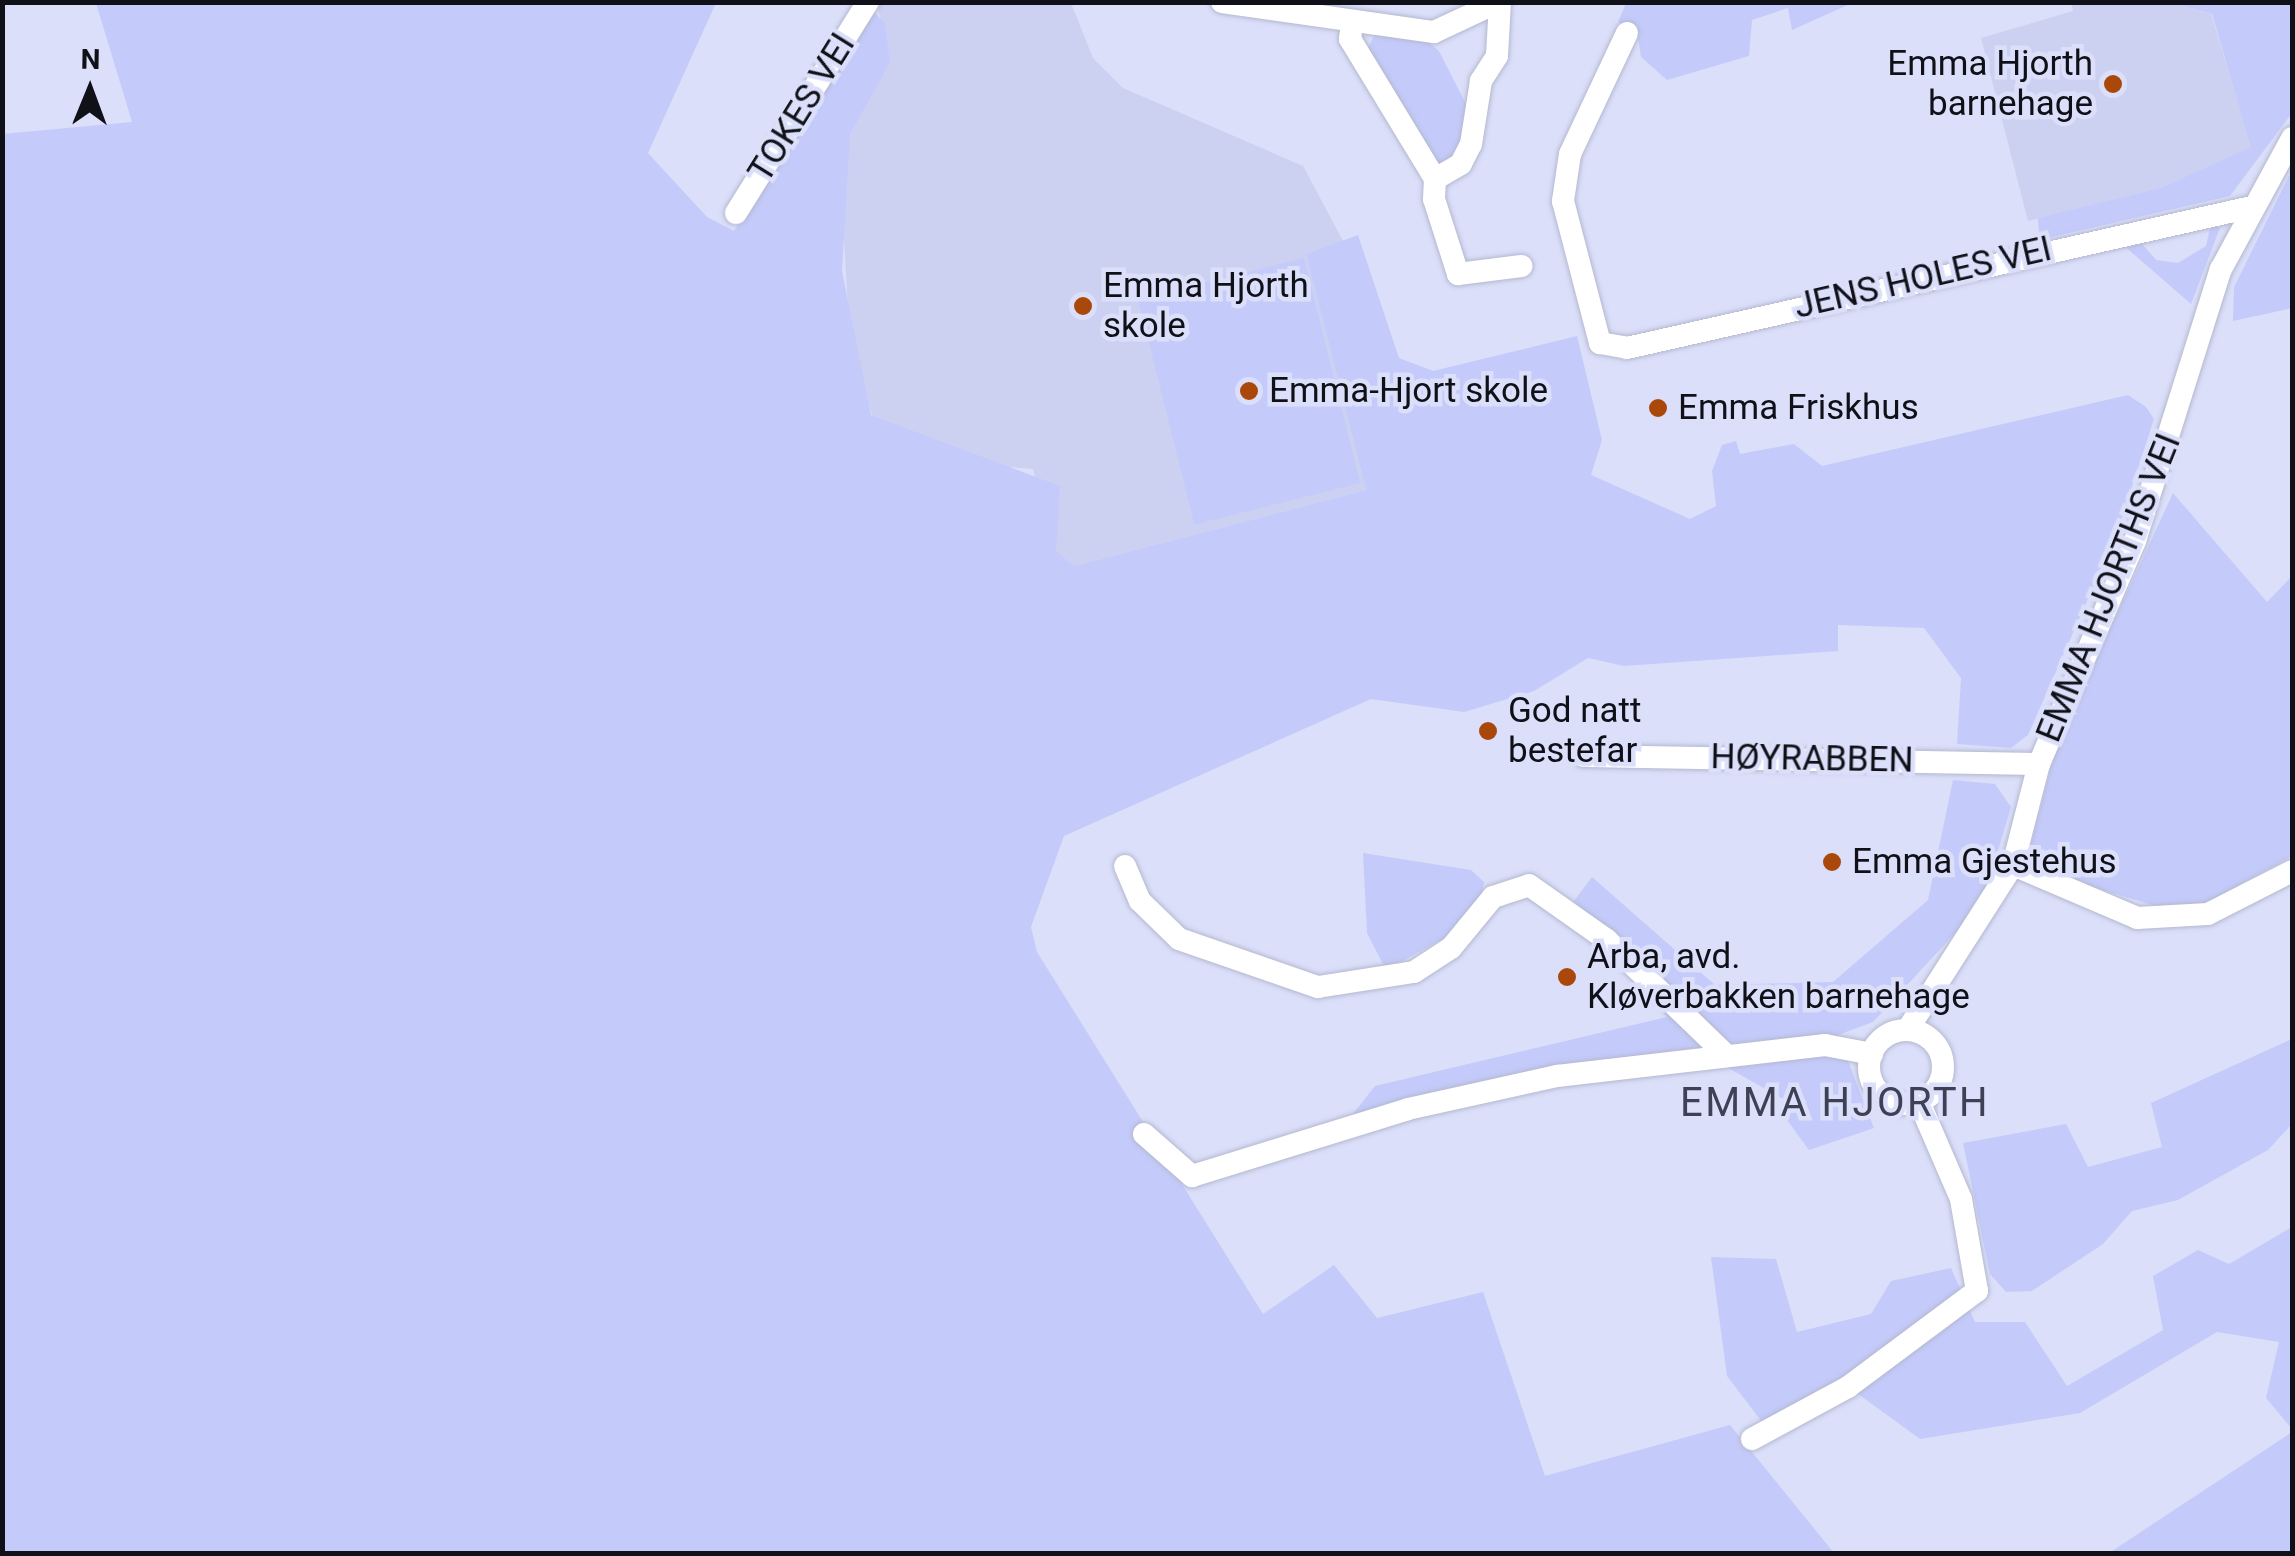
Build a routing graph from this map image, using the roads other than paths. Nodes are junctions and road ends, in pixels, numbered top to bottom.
1 (868, 2) edge
2 (1222, 2) edge
3 (1499, 2) edge
4 (1352, 24) junction
5 (1628, 33) dead end
6 (2292, 138) edge
7 (1435, 179) junction
8 (2247, 208) junction
9 (736, 213) dead end
10 (1521, 266) dead end
11 (1584, 756) dead end
12 (2040, 764) junction
13 (2013, 865) junction
14 (1126, 866) dead end
15 (2292, 872) edge
16 (1908, 1029) junction
17 (1724, 1052) junction
18 (1872, 1054) junction
19 (1919, 1102) junction
20 (1144, 1134) dead end
21 (1752, 1439) dead end

1 - 9 street, TOKES VEI
2 - 4 street
3 - 4 street
3 - 7 street
4 - 7 street
5 - 8 street, JENS HOLES VEI
6 - 8 street, EMMA HJORTHS VEI
7 - 10 street
8 - 12 street, EMMA HJORTHS VEI
11 - 12 street, HØYRABBEN
12 - 13 street, EMMA HJORTHS VEI
13 - 15 street
13 - 16 street, EMMA HJORTHS VEI
14 - 17 street
16 - 18 street
16 - 19 street
17 - 18 street
17 - 20 street
18 - 19 street
19 - 21 street

